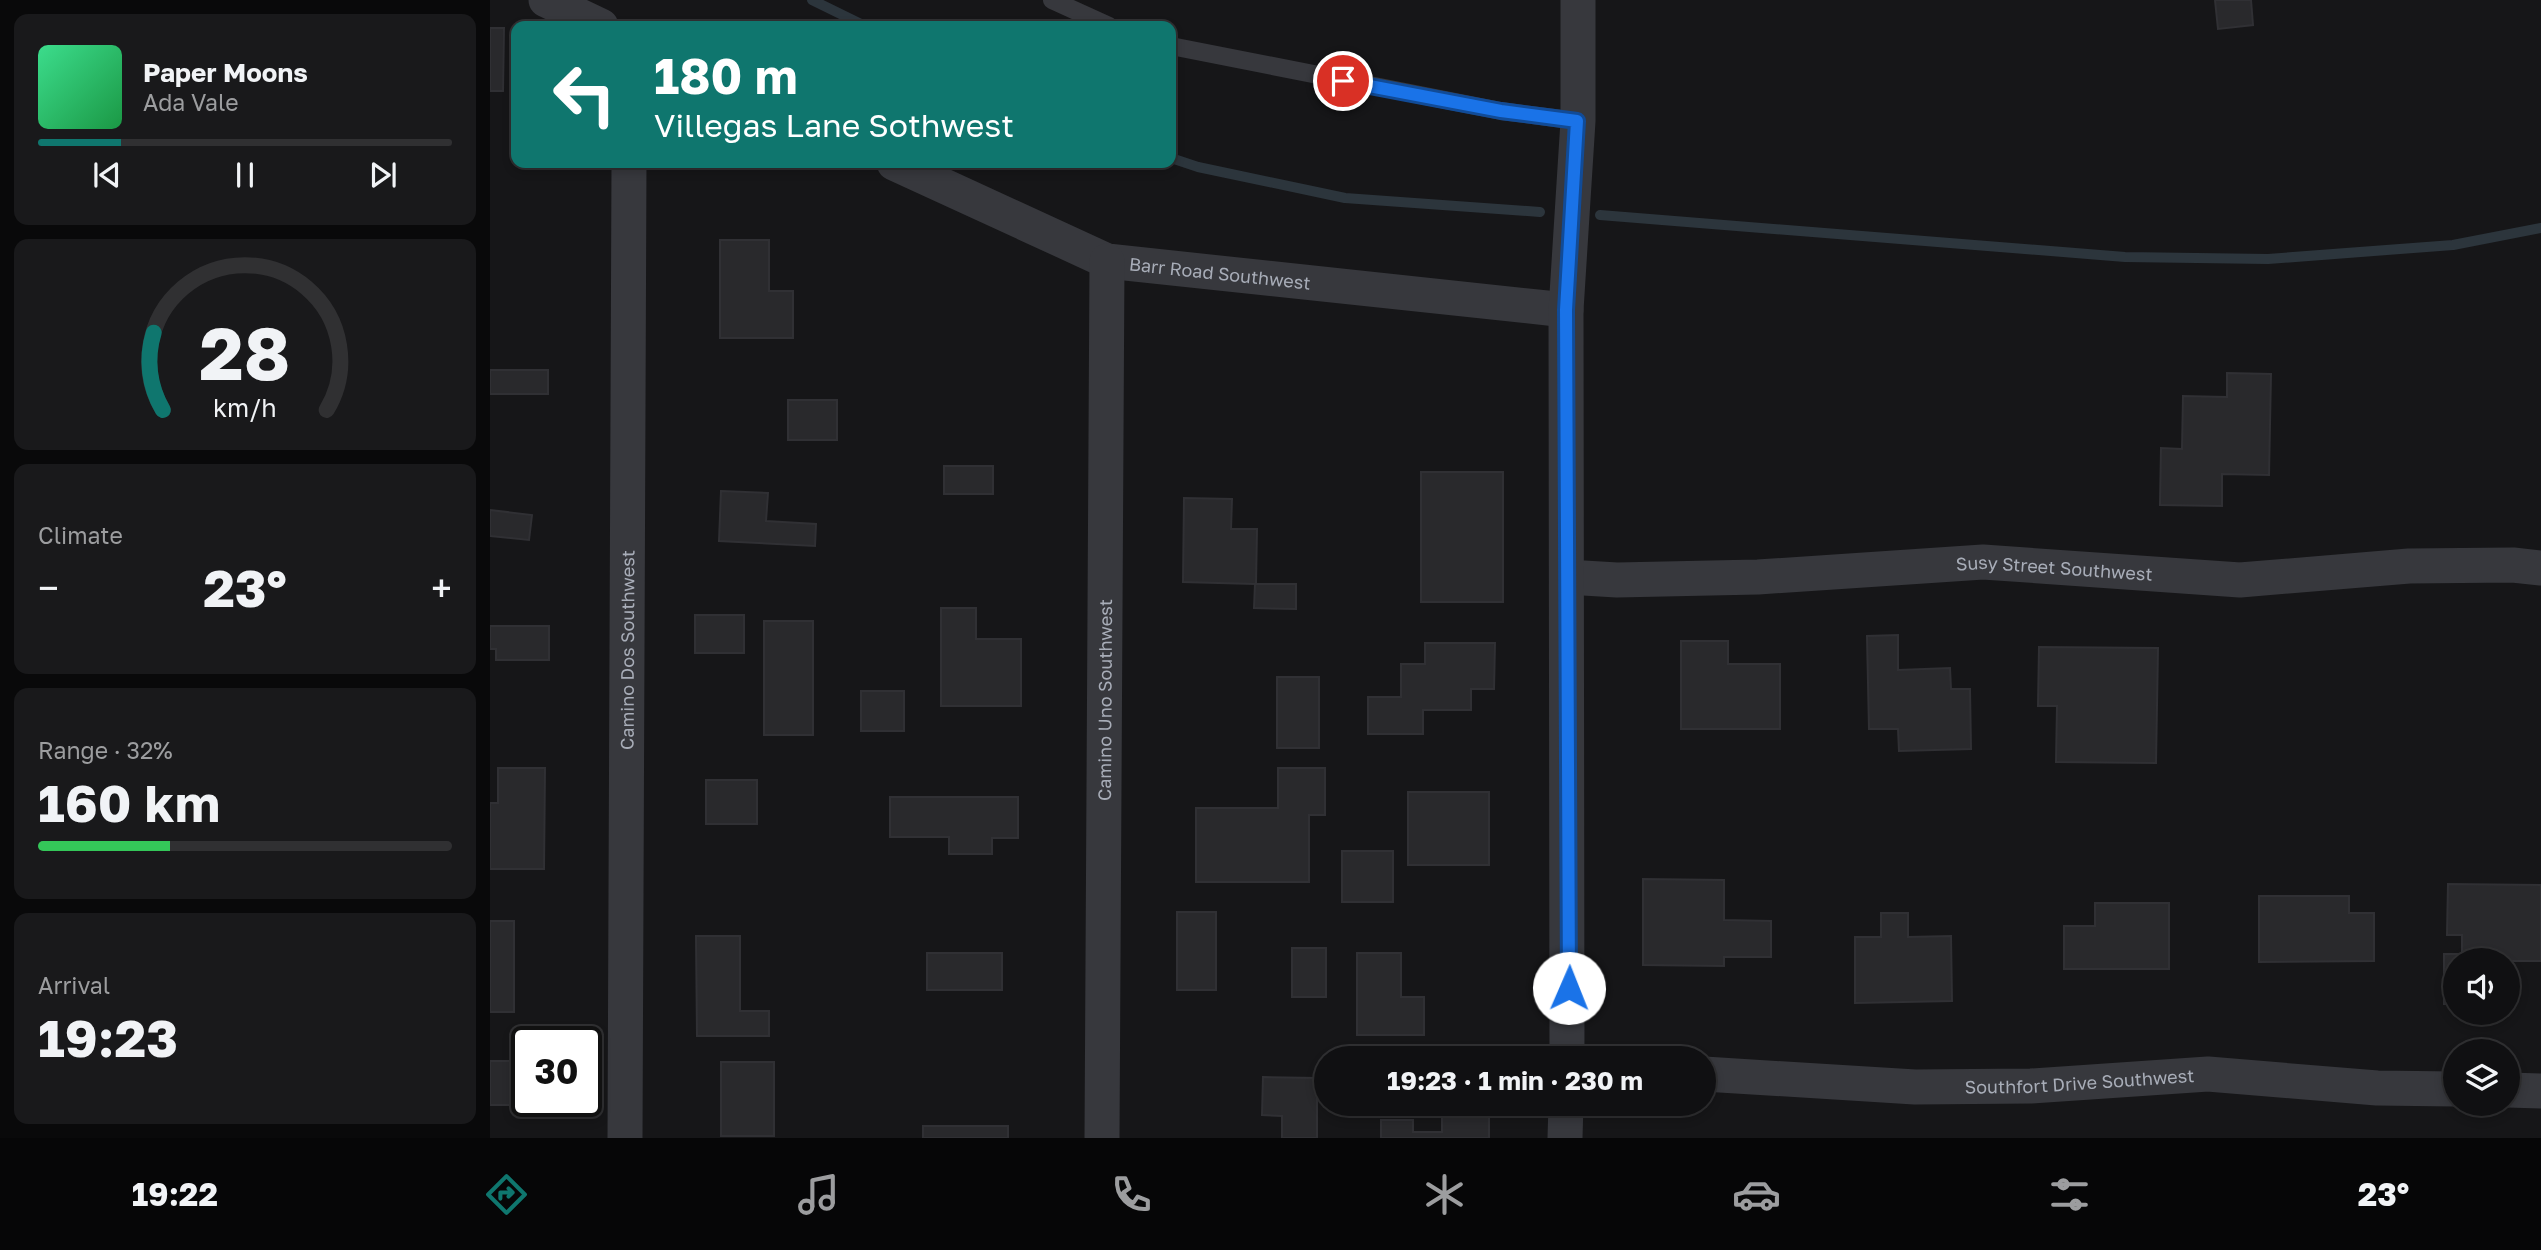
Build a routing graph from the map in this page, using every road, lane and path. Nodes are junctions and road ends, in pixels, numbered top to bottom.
1 (546, 0) edge
2 (1052, 0) edge
3 (1578, 0) edge
4 (590, 21) edge
5 (1098, 21) edge
6 (1176, 47) edge
7 (1577, 121) junction
8 (629, 168) edge
9 (905, 168) edge
10 (1107, 261) junction
11 (1566, 310) junction
12 (2541, 568) edge
13 (1567, 576) junction
14 (1567, 1046) edge
15 (1716, 1075) edge
16 (2443, 1089) edge
17 (2520, 1090) edge
18 (2541, 1091) edge
19 (1566, 1116) edge
20 (625, 1138) edge
21 (1102, 1138) edge
22 (1565, 1138) edge

1 - 4 street
2 - 5 lane
3 - 7 street
6 - 7 lane
7 - 11 street
8 - 20 street, Camino Dos Southwest
9 - 10 street, Barr Road Southwest
10 - 11 street, Barr Road Southwest
10 - 21 street, Camino Uno Southwest
11 - 13 street
12 - 13 street, Susy Street Southwest
13 - 14 street
15 - 16 street, Southfort Drive Southwest
17 - 18 street
19 - 22 street

